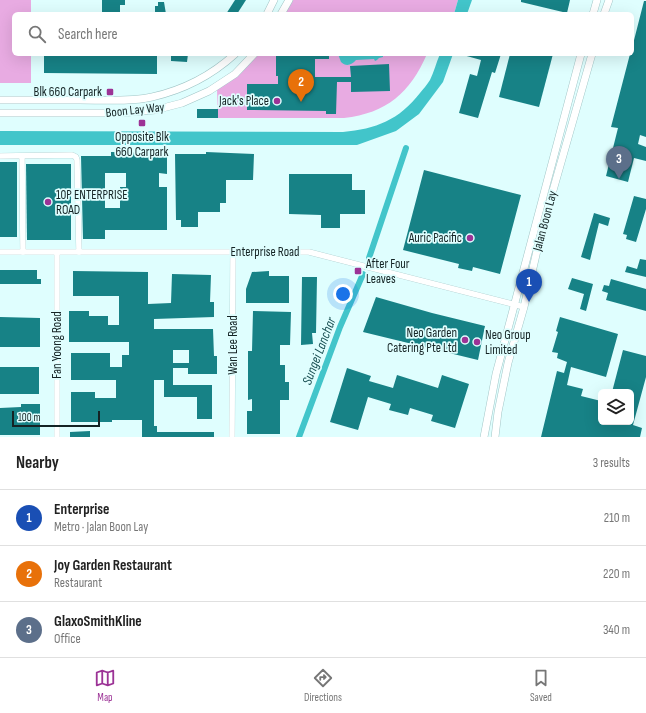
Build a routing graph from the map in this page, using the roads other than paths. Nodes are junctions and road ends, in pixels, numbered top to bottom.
1 (274, 0) edge
2 (289, 0) edge
3 (597, 0) edge
4 (609, 0) edge
5 (268, 12) edge
6 (282, 12) edge
7 (594, 12) edge
8 (605, 12) edge
9 (233, 56) edge
10 (252, 56) edge
11 (580, 56) edge
12 (591, 56) edge
13 (0, 100) edge
14 (0, 113) edge
15 (0, 156) edge
16 (22, 156) junction
17 (0, 252) edge
18 (23, 252) junction
19 (79, 252) junction
20 (233, 252) junction
21 (57, 253) junction
22 (515, 305) junction
23 (524, 308) junction
24 (57, 437) edge
25 (232, 437) edge
26 (484, 437) edge
27 (495, 437) edge

1 - 5 main road
2 - 6 main road
3 - 7 main road
4 - 8 main road
9 - 13 main road, Boon Lay Way
10 - 14 main road, Boon Lay Way
11 - 22 main road, Jalan Boon Lay
12 - 23 main road, Jalan Boon Lay
15 - 16 street
16 - 18 street
16 - 19 street
17 - 18 street, Enterprise Road
18 - 21 street, Enterprise Road
19 - 20 street, Enterprise Road
19 - 21 street, Enterprise Road
20 - 22 street, Enterprise Road
20 - 25 street, Wan Lee Road
21 - 24 street, Fan Yoong Road
22 - 23 street, Enterprise Road
22 - 26 main road, Jalan Boon Lay
23 - 27 main road, Jalan Boon Lay

